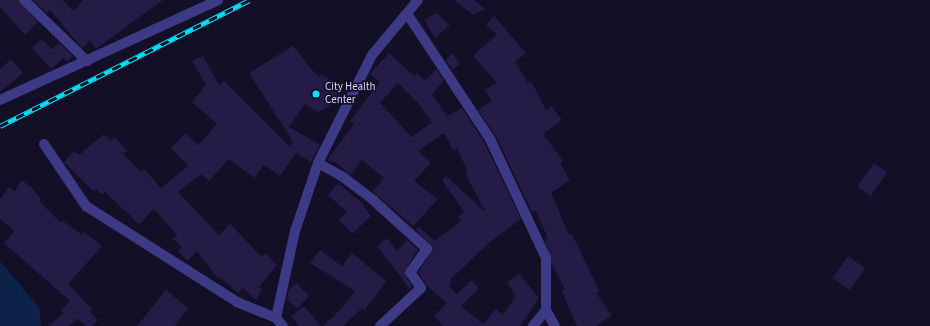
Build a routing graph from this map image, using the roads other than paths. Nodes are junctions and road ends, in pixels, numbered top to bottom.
1 (24, 0) edge
2 (218, 0) edge
3 (418, 0) edge
4 (408, 15) junction
5 (86, 61) junction
6 (0, 100) edge
7 (44, 144) dead end
8 (318, 163) junction
9 (546, 310) junction
10 (276, 318) junction
11 (283, 326) edge
12 (380, 326) edge
13 (533, 326) edge
14 (554, 326) edge

1 - 5 street
2 - 5 street
3 - 4 street
4 - 8 street
4 - 9 street
5 - 6 street
7 - 10 street
8 - 10 street
8 - 12 street
9 - 13 street
9 - 14 street
10 - 11 street

